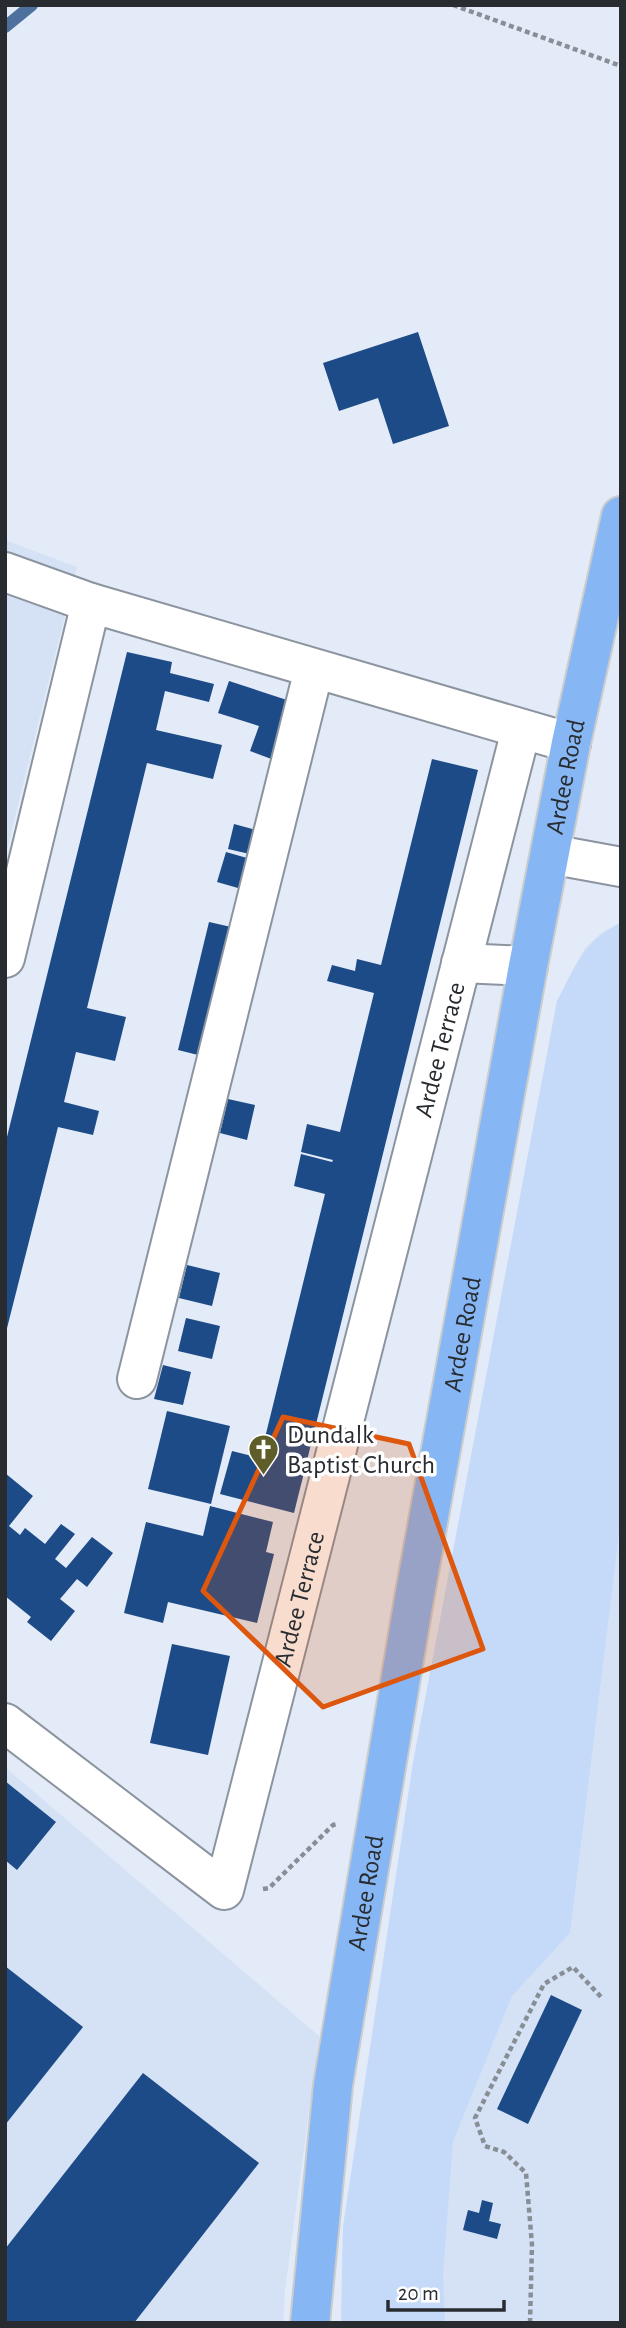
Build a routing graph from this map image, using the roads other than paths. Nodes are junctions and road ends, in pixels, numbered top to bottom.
1 (621, 516) edge
2 (5, 572) edge
3 (92, 603) junction
4 (314, 668) junction
5 (521, 730) junction
6 (571, 743) junction
7 (550, 854) junction
8 (621, 867) edge
9 (5, 958) edge
10 (461, 964) junction
11 (528, 965) junction
12 (137, 1379) dead end
13 (5, 1723) edge
14 (310, 2323) edge

1 - 6 main road, Ardee Road
2 - 3 street
3 - 4 street
3 - 9 street
4 - 5 street
4 - 12 street
5 - 6 street
5 - 10 street, Ardee Terrace
6 - 7 main road, Ardee Road
7 - 8 street
7 - 11 main road, Ardee Road
10 - 11 street
10 - 13 street, Ardee Terrace
11 - 14 main road, Ardee Road

